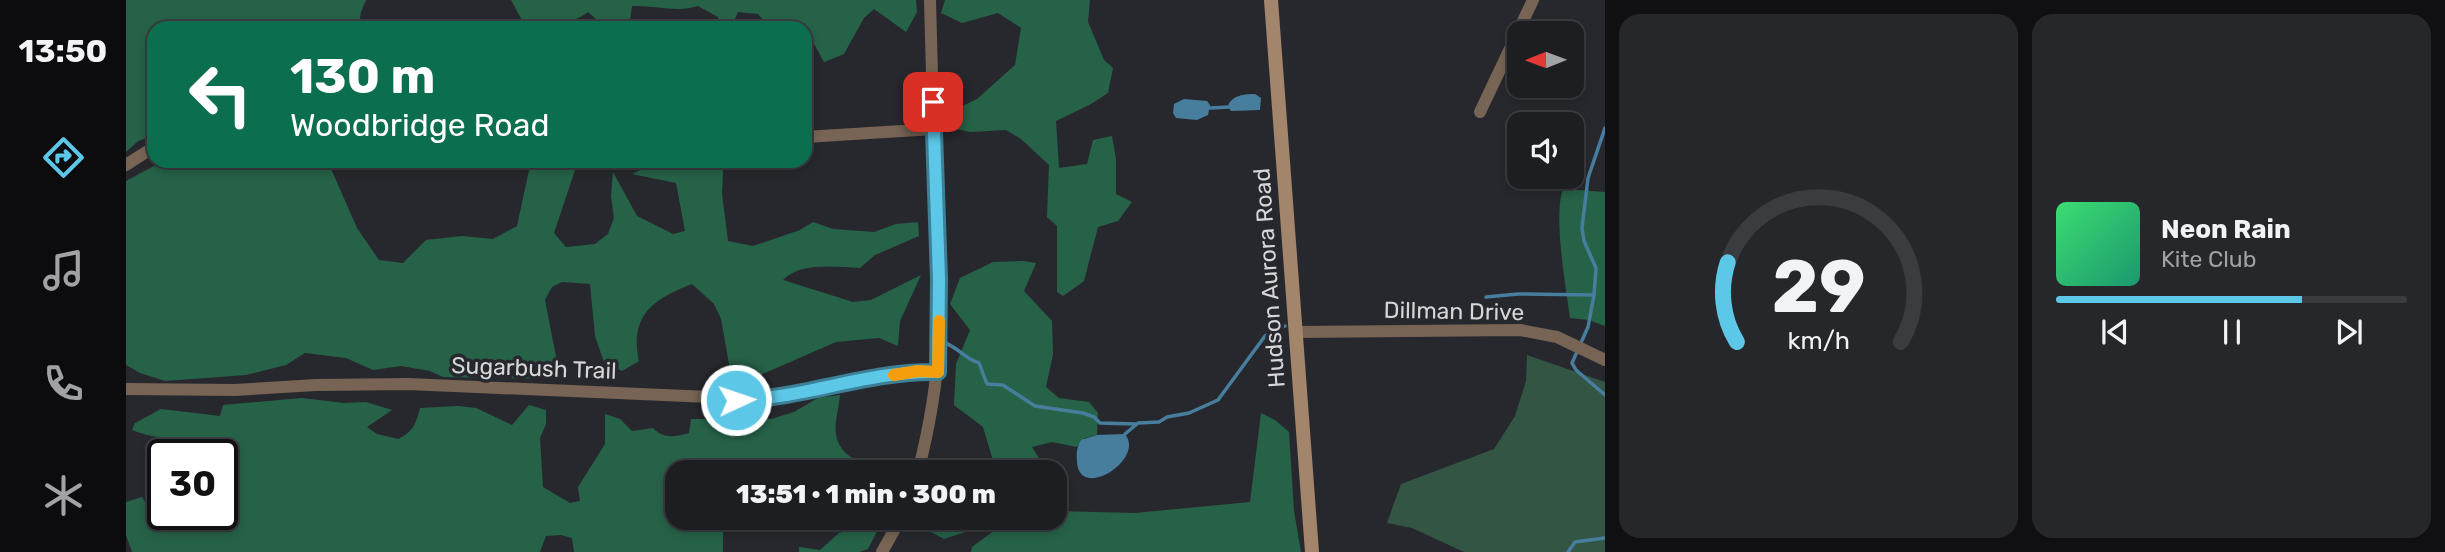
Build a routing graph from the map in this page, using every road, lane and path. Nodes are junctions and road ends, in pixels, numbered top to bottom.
1 (930, 0) edge
2 (1271, 0) edge
3 (1533, 0) edge
4 (1480, 111) dead end
5 (934, 129) junction
6 (812, 137) edge
7 (147, 152) edge
8 (126, 165) edge
9 (1296, 332) junction
10 (1605, 359) edge
11 (938, 372) junction
12 (126, 389) edge
13 (921, 460) edge
14 (894, 530) edge
15 (882, 552) edge
16 (1312, 552) edge

1 - 5 street
2 - 9 street, Hudson Aurora Road
3 - 4 street
5 - 6 street
5 - 11 street
7 - 8 street
9 - 10 street, Dillman Drive
9 - 16 street, Hudson Aurora Road
11 - 12 street, Sugarbush Trail
11 - 13 street
14 - 15 street

